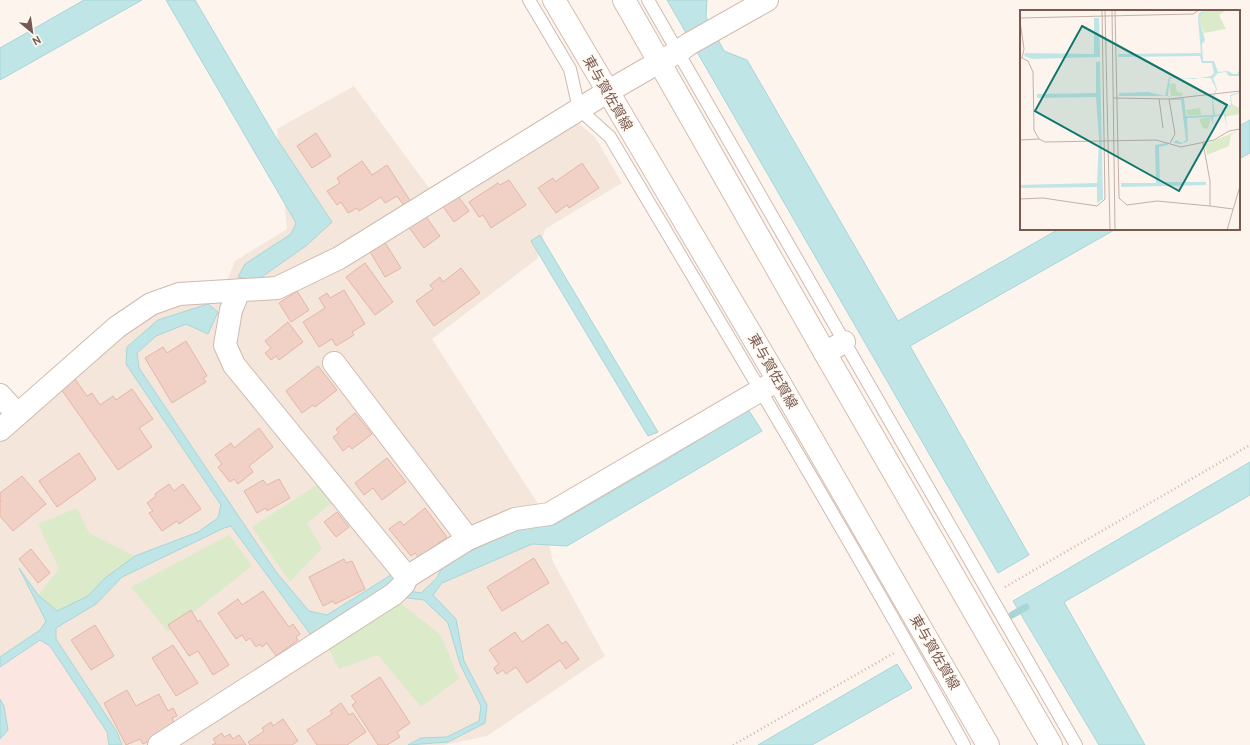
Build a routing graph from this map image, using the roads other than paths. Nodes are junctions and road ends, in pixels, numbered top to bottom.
1 (529, 0) edge
2 (554, 0) edge
3 (624, 0) edge
4 (648, 0) edge
5 (768, 0) edge
6 (684, 48) junction
7 (659, 62) junction
8 (607, 92) junction
9 (579, 109) junction
10 (239, 291) junction
11 (844, 342) junction
12 (825, 353) junction
13 (334, 362) dead end
14 (769, 385) junction
15 (0, 395) edge
16 (17, 414) junction
17 (0, 430) edge
18 (468, 539) junction
19 (402, 585) junction
20 (159, 745) edge
21 (964, 745) edge
22 (988, 745) edge
23 (1051, 745) edge
24 (1076, 745) edge

1 - 9 lane
2 - 8 street, 東与賀佐賀線
3 - 7 street
4 - 6 lane
5 - 6 street
6 - 7 street
6 - 11 lane
7 - 8 street
7 - 12 street
8 - 9 street
8 - 14 street, 東与賀佐賀線
9 - 10 street
9 - 14 lane
10 - 16 street
10 - 19 street
11 - 12 street
11 - 24 lane
12 - 23 street
13 - 18 street
14 - 18 street
14 - 21 lane
14 - 22 street, 東与賀佐賀線
15 - 16 street
16 - 17 street
18 - 19 street
19 - 20 street

